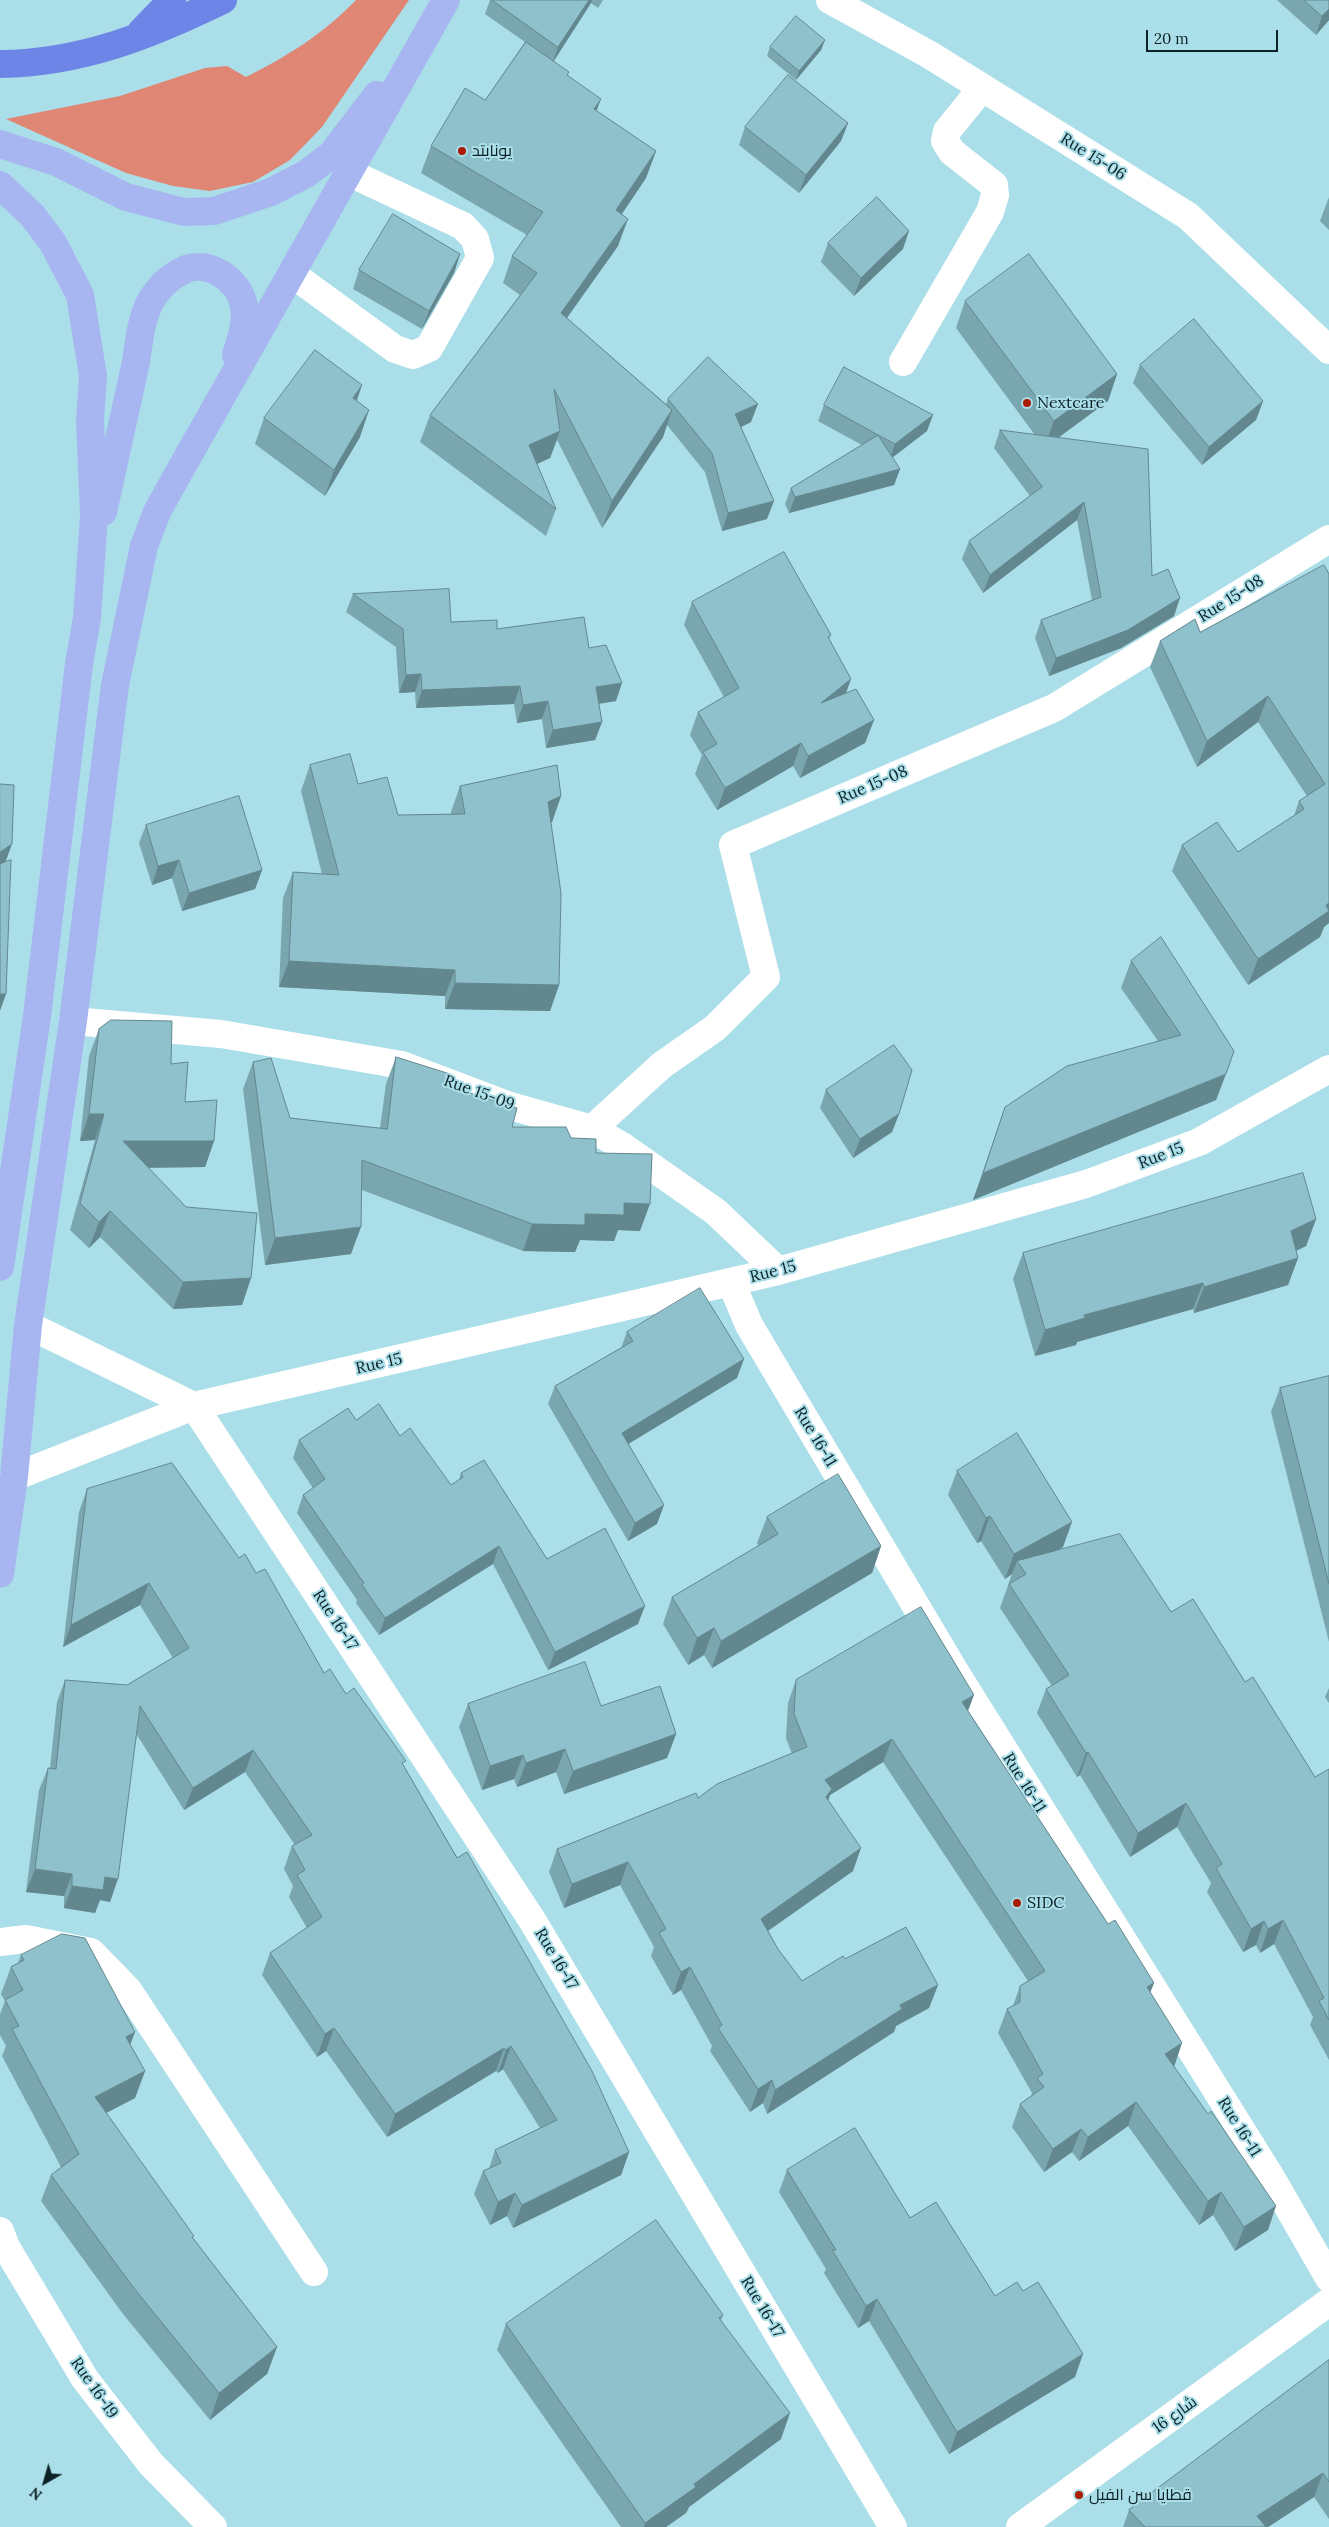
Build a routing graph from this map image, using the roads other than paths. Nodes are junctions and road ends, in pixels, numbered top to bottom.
1 (172, 0) edge
2 (223, 0) edge
3 (830, 0) edge
4 (440, 10) edge
5 (133, 40) junction
6 (0, 64) edge
7 (982, 88) junction
8 (0, 144) edge
9 (350, 173) junction
10 (0, 185) edge
11 (292, 274) junction
12 (1329, 350) edge
13 (903, 362) dead end
14 (226, 390) junction
15 (1329, 539) edge
16 (91, 567) junction
17 (73, 1021) junction
18 (1329, 1069) edge
19 (592, 1129) junction
20 (0, 1267) edge
21 (778, 1271) junction
22 (731, 1282) junction
23 (28, 1325) junction
24 (194, 1406) junction
25 (14, 1477) junction
26 (0, 1574) edge
27 (0, 1942) edge
28 (0, 2231) edge
29 (314, 2272) dead end
30 (1329, 2278) edge
31 (1329, 2302) edge
32 (1039, 2522) edge
33 (213, 2527) edge
34 (893, 2527) edge

1 - 5 highway
2 - 5 highway
3 - 7 street, Rue 15-06
4 - 8 main road
4 - 9 main road
5 - 6 highway
7 - 12 street, Rue 15-06
7 - 13 street
9 - 11 main road
9 - 11 street
10 - 16 main road
11 - 14 main road
14 - 16 main road
14 - 17 main road
15 - 19 street, Rue 15-08
16 - 20 main road
17 - 19 street, Rue 15-09
17 - 23 main road
18 - 21 street, Rue 15
19 - 21 street, Rue 15-09
21 - 22 street, Rue 15
22 - 24 street, Rue 15
22 - 30 street, Rue 16-11
23 - 24 street
23 - 25 main road
24 - 25 street, Rue 15
24 - 34 street, Rue 16-17
25 - 26 main road
27 - 29 street
28 - 33 street, Rue 16-19
31 - 32 street, شارع 16

